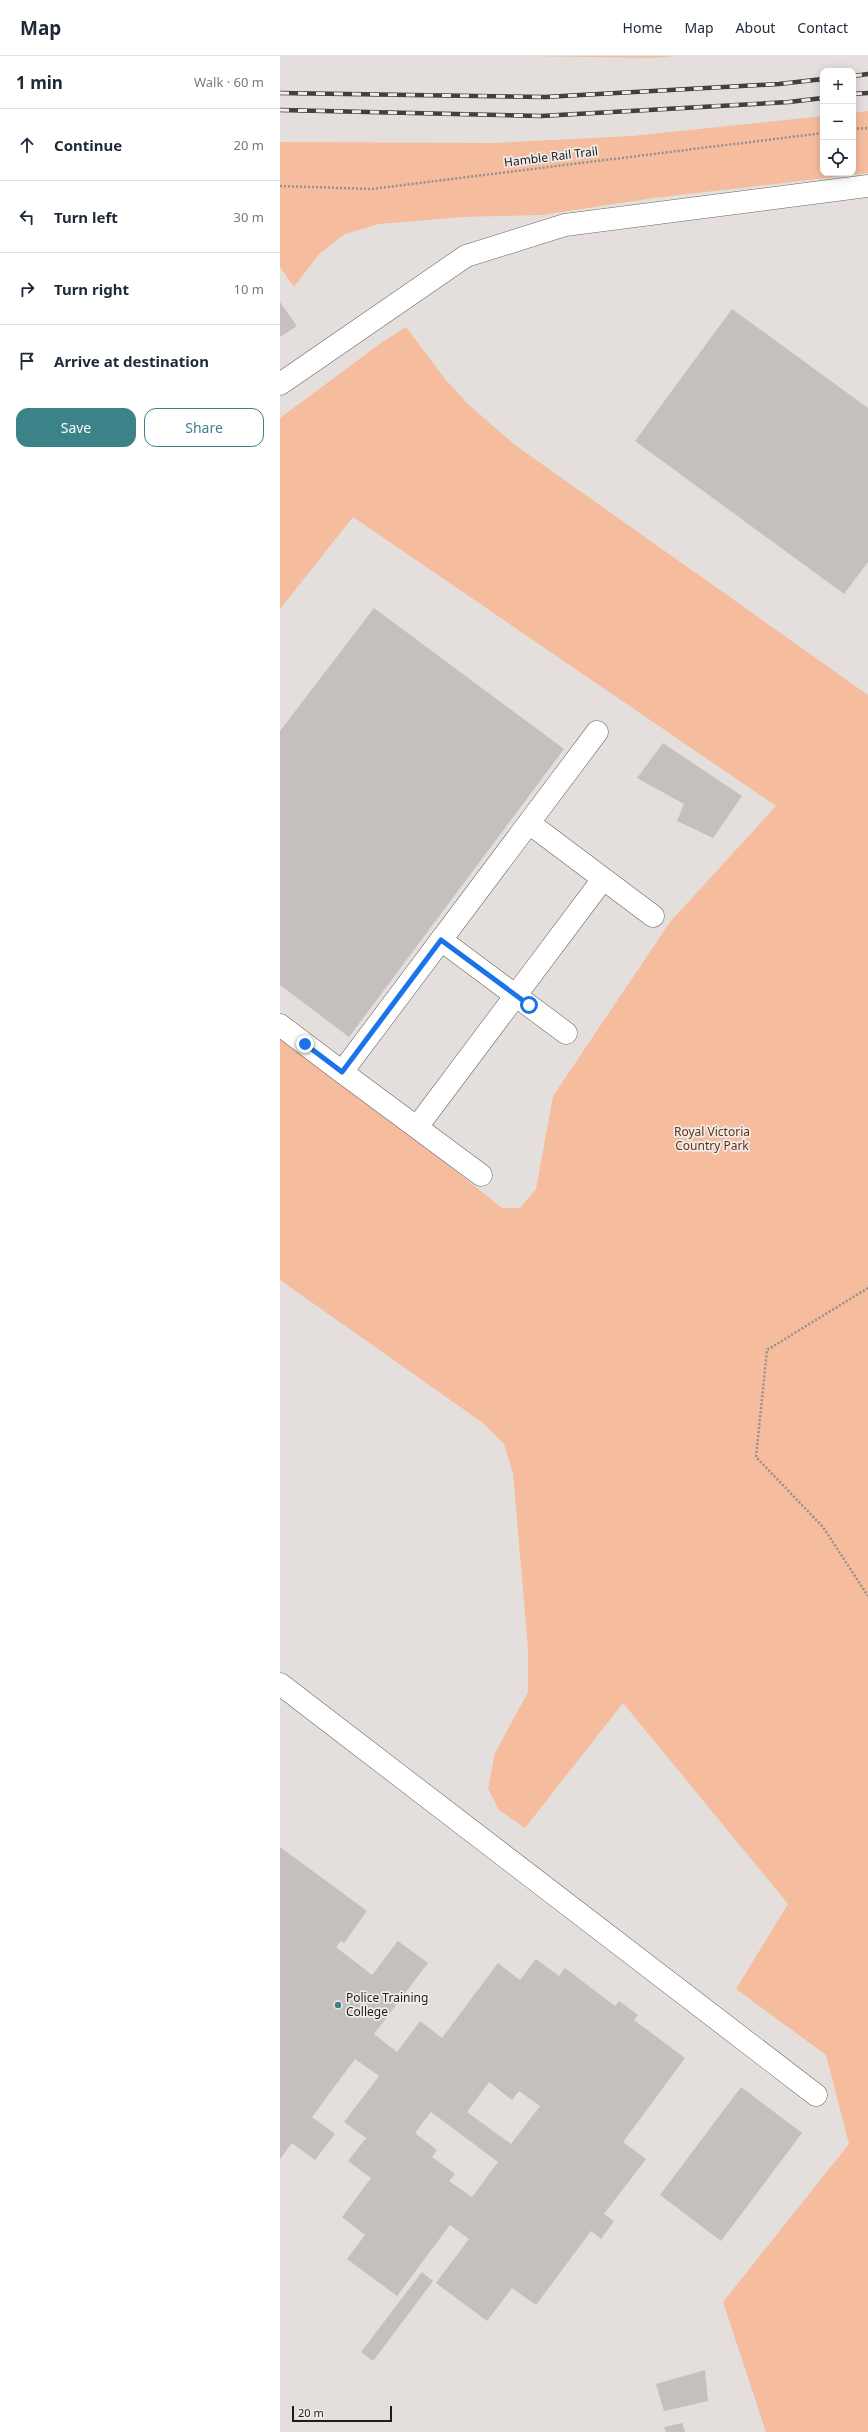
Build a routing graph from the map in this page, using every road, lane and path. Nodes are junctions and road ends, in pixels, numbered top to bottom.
1 (868, 128) edge
2 (856, 129) edge
3 (820, 133) edge
4 (280, 186) edge
5 (868, 186) edge
6 (280, 384) edge
7 (597, 732) dead end
8 (529, 823) junction
9 (603, 879) junction
10 (653, 916) dead end
11 (441, 940) junction
12 (516, 995) junction
13 (280, 1025) edge
14 (566, 1033) dead end
15 (342, 1072) junction
16 (416, 1127) junction
17 (481, 1175) dead end
18 (868, 1288) edge
19 (868, 1596) edge
20 (280, 1684) edge
21 (816, 2095) dead end

1 - 2 path
3 - 4 path, Hamble Rail Trail
5 - 6 lane
7 - 8 lane
8 - 9 lane
8 - 11 lane
9 - 10 lane
9 - 12 lane
11 - 12 lane
11 - 15 lane
12 - 14 lane
12 - 16 lane
13 - 15 lane
15 - 16 lane
16 - 17 lane
18 - 19 path
20 - 21 lane

